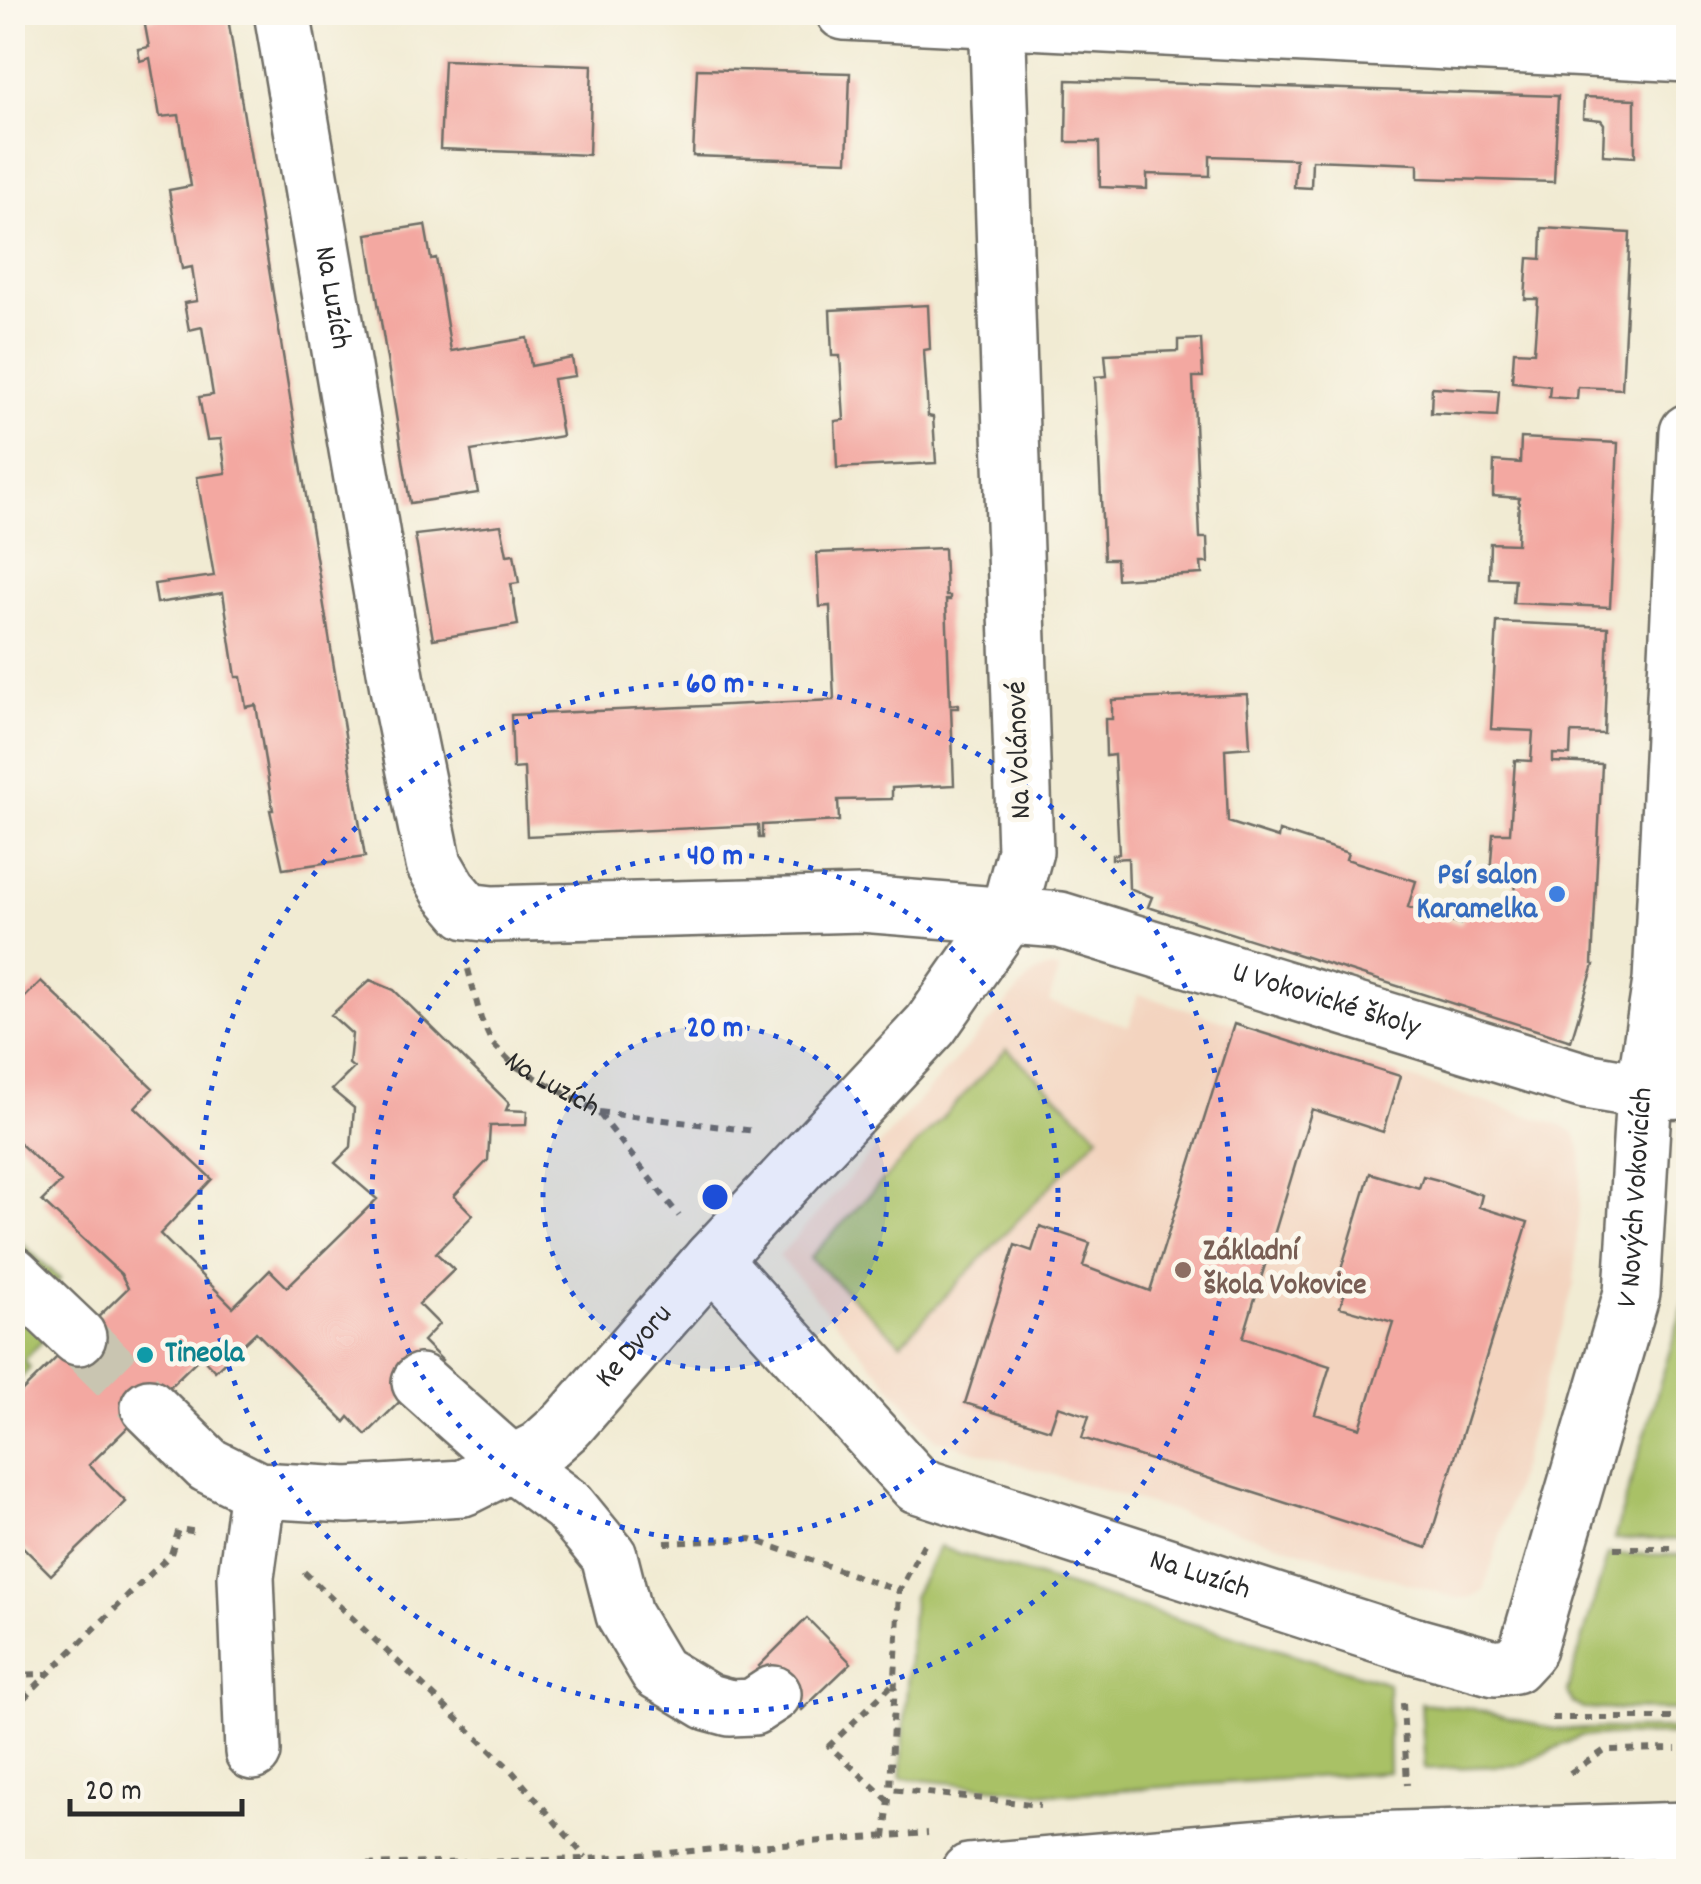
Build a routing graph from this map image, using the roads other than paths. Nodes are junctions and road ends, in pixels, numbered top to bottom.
1 (282, 12) edge
2 (844, 12) edge
3 (997, 15) edge
4 (1688, 54) edge
5 (1688, 432) edge
6 (1008, 915) junction
7 (1666, 1090) edge
8 (712, 1258) junction
9 (12, 1274) edge
10 (78, 1338) tunnel mouth
11 (420, 1382) dead end
12 (149, 1407) tunnel mouth
13 (512, 1464) junction
14 (254, 1515) junction
15 (1527, 1650) joint
16 (772, 1694) dead end
17 (252, 1752) dead end
18 (1688, 1830) edge
19 (957, 1851) edge

1 - 6 street, Na Luzích
2 - 3 street
3 - 4 street
3 - 6 street, Na Volánové
5 - 7 street, V Nových Vokovicích
6 - 7 street, U Vokovické školy
6 - 8 street, Ke Dvoru
7 - 15 street, V Nových Vokovicích
8 - 13 street, Ke Dvoru
8 - 15 street, Na Luzích
9 - 10 street
11 - 13 street
12 - 14 street, Ke Dvoru
13 - 14 street, Ke Dvoru
13 - 16 street
14 - 17 street
18 - 19 street

